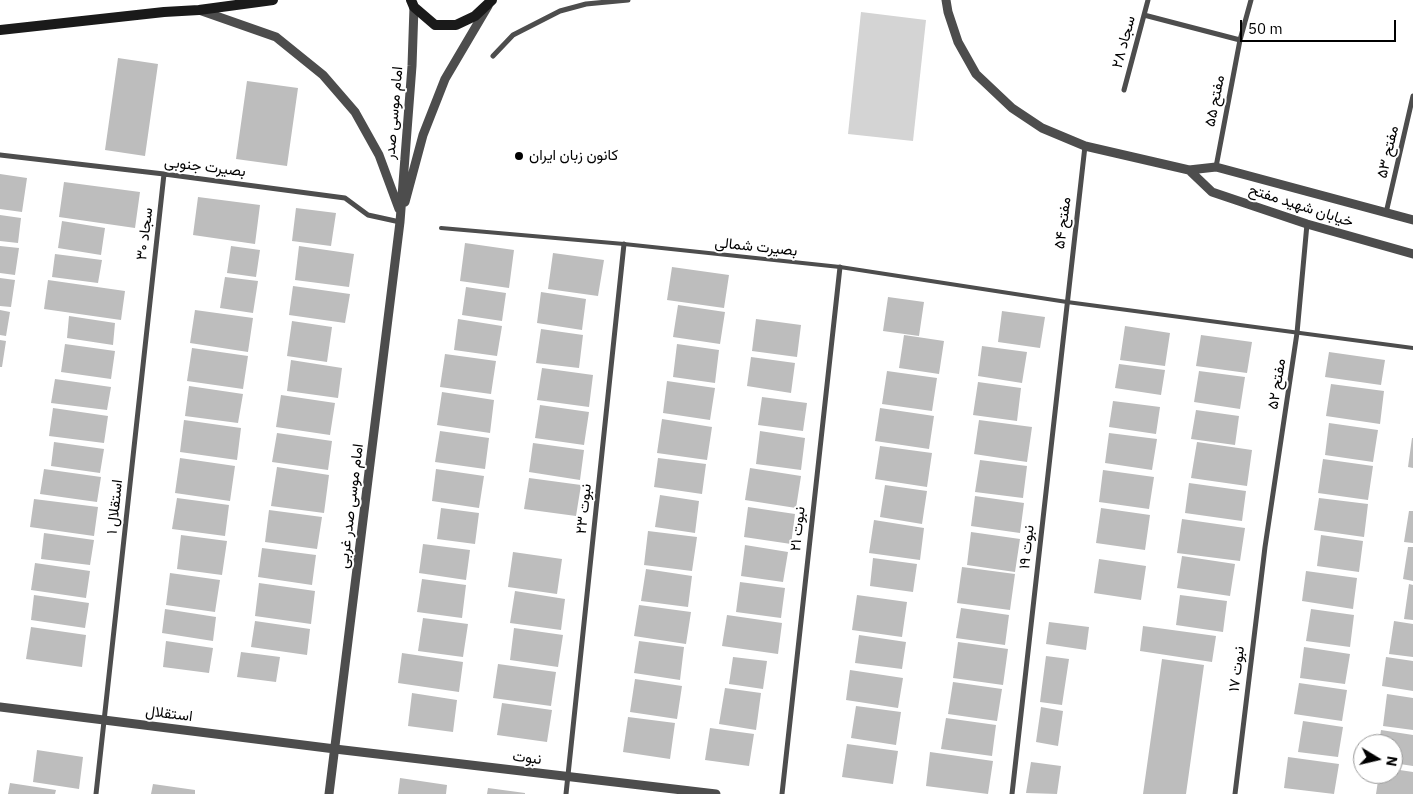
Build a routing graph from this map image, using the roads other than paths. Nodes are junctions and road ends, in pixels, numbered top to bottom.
1 (273, 0) edge
2 (628, 0) edge
3 (946, 0) edge
4 (1148, 0) edge
5 (1251, 0) edge
6 (491, 2) edge
7 (413, 3) edge
8 (199, 10) junction
9 (1144, 15) junction
10 (0, 30) edge
11 (1240, 40) junction
12 (493, 56) dead end
13 (1124, 90) dead end
14 (1413, 96) edge
15 (1085, 146) junction
16 (0, 155) edge
17 (1216, 167) junction
18 (1189, 170) junction
19 (164, 174) junction
20 (400, 212) junction
21 (1386, 213) junction
22 (1413, 220) edge
23 (400, 222) junction
24 (1307, 224) junction
25 (441, 228) dead end
26 (624, 244) junction
27 (1413, 254) edge
28 (840, 267) junction
29 (150, 297) joint
30 (1067, 302) junction
31 (1297, 333) junction
32 (1413, 348) edge
33 (1264, 547) joint
34 (0, 707) edge
35 (105, 720) junction
36 (335, 748) junction
37 (569, 776) junction
38 (96, 794) edge
39 (329, 794) edge
40 (566, 794) edge
41 (716, 794) edge
42 (782, 794) edge
43 (1012, 794) edge
44 (1235, 794) edge

1 - 8 main road
2 - 12 street
3 - 15 street, خیابان شهید مفتح
4 - 9 street, سجاد ۲۸
5 - 11 street, مفتح ۵۵
6 - 7 main road
6 - 23 street
7 - 20 street, امام موسی صدر
8 - 10 main road
8 - 20 street
9 - 11 street
9 - 13 street, سجاد ۲۸
11 - 17 street, مفتح ۵۵
14 - 21 street, مفتح ۵۳
15 - 18 street, خیابان شهید مفتح
15 - 30 street, مفتح ۵۴
16 - 19 street, بصیرت جنوبی
17 - 18 street, خیابان شهید مفتح
17 - 21 street, خیابان شهید مفتح
18 - 24 street, خیابان شهید مفتح
19 - 23 street, بصیرت جنوبی
19 - 29 street, سجاد ۳۰
20 - 23 street, امام موسی صدر
21 - 22 street, خیابان شهید مفتح
23 - 36 street, امام موسی صدر غربی
24 - 27 street, خیابان شهید مفتح
24 - 31 street, مفتح ۵۲
25 - 26 lane, بصیرت شمالی
26 - 28 lane, بصیرت شمالی
26 - 37 street, نبوت ۲۳
28 - 30 lane, بصیرت شمالی
28 - 42 street, نبوت ۲۱
29 - 35 street, استقلال ۱
30 - 31 lane, بصیرت شمالی
30 - 43 street, نبوت ۱۹
31 - 32 lane, بصیرت شمالی
31 - 33 street, مفتح ۵۲
33 - 44 street, نبوت ۱۷
34 - 35 street, استقلال
35 - 36 street, استقلال
35 - 38 street, استقلال ۱
36 - 37 street, نبوت
36 - 39 street, امام موسی صدر غربی
37 - 40 street, نبوت ۲۳
37 - 41 street, نبوت

